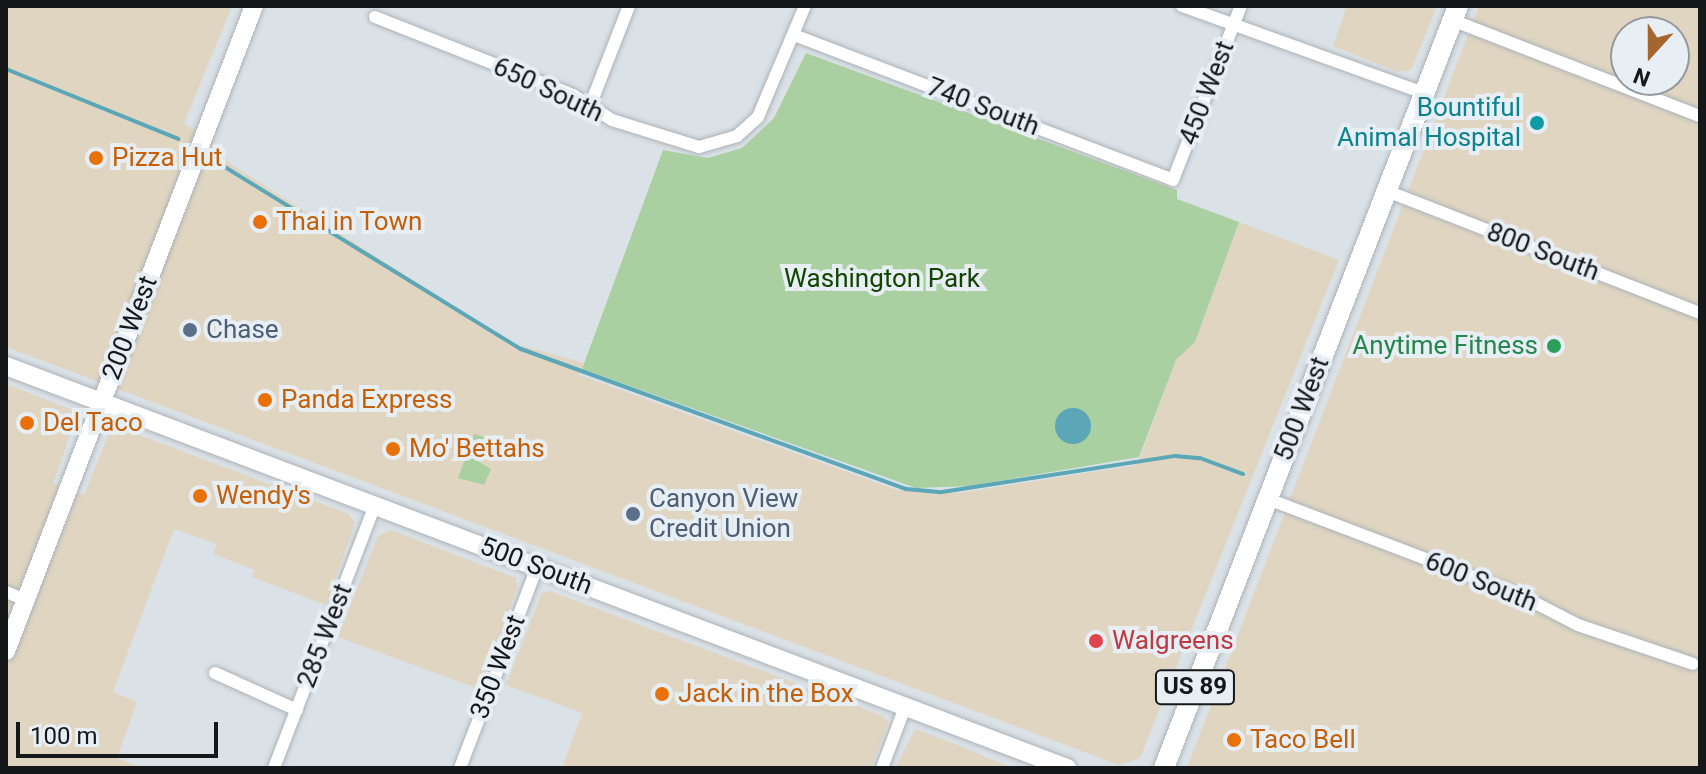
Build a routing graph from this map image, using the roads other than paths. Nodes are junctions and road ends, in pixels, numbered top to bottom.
1 (254, 6) edge
2 (629, 6) edge
3 (805, 6) edge
4 (1182, 6) edge
5 (1241, 6) edge
6 (1455, 13) edge
7 (375, 17) dead end
8 (1234, 23) junction
9 (794, 35) junction
10 (1424, 93) junction
11 (590, 106) junction
12 (1700, 116) edge
13 (1173, 180) joint
14 (1387, 191) junction
15 (1700, 313) edge
16 (6, 366) edge
17 (102, 401) junction
18 (1268, 499) junction
19 (375, 505) junction
20 (537, 567) junction
21 (6, 592) edge
22 (26, 600) junction
23 (6, 651) edge
24 (1693, 664) dead end
25 (215, 673) dead end
26 (905, 707) junction
27 (297, 710) junction
28 (274, 768) edge
29 (460, 768) edge
30 (882, 768) edge
31 (1067, 768) edge
32 (1164, 768) edge

1 - 17 main road, 200 West
2 - 11 street
3 - 9 street
4 - 8 street
5 - 8 street, 450 West
6 - 10 main road, 500 West / US 89
6 - 12 street
7 - 11 street, 650 South
8 - 10 street
8 - 13 street, 450 West
9 - 11 street, 650 South
9 - 13 street, 740 South
10 - 14 main road, 500 West / US 89
14 - 15 street, 800 South
14 - 18 main road, 500 West / US 89
16 - 17 main road, 500 South
17 - 19 main road, 500 South
17 - 22 main road, 200 West
18 - 24 street, 600 South
18 - 32 main road, 500 West / US 89
19 - 20 main road, 500 South
19 - 27 street, 285 West
20 - 26 main road, 500 South
20 - 29 street, 350 West
21 - 22 street
22 - 23 main road, 200 West
25 - 27 street
26 - 30 street
26 - 31 main road, 500 South
27 - 28 street, 285 West

